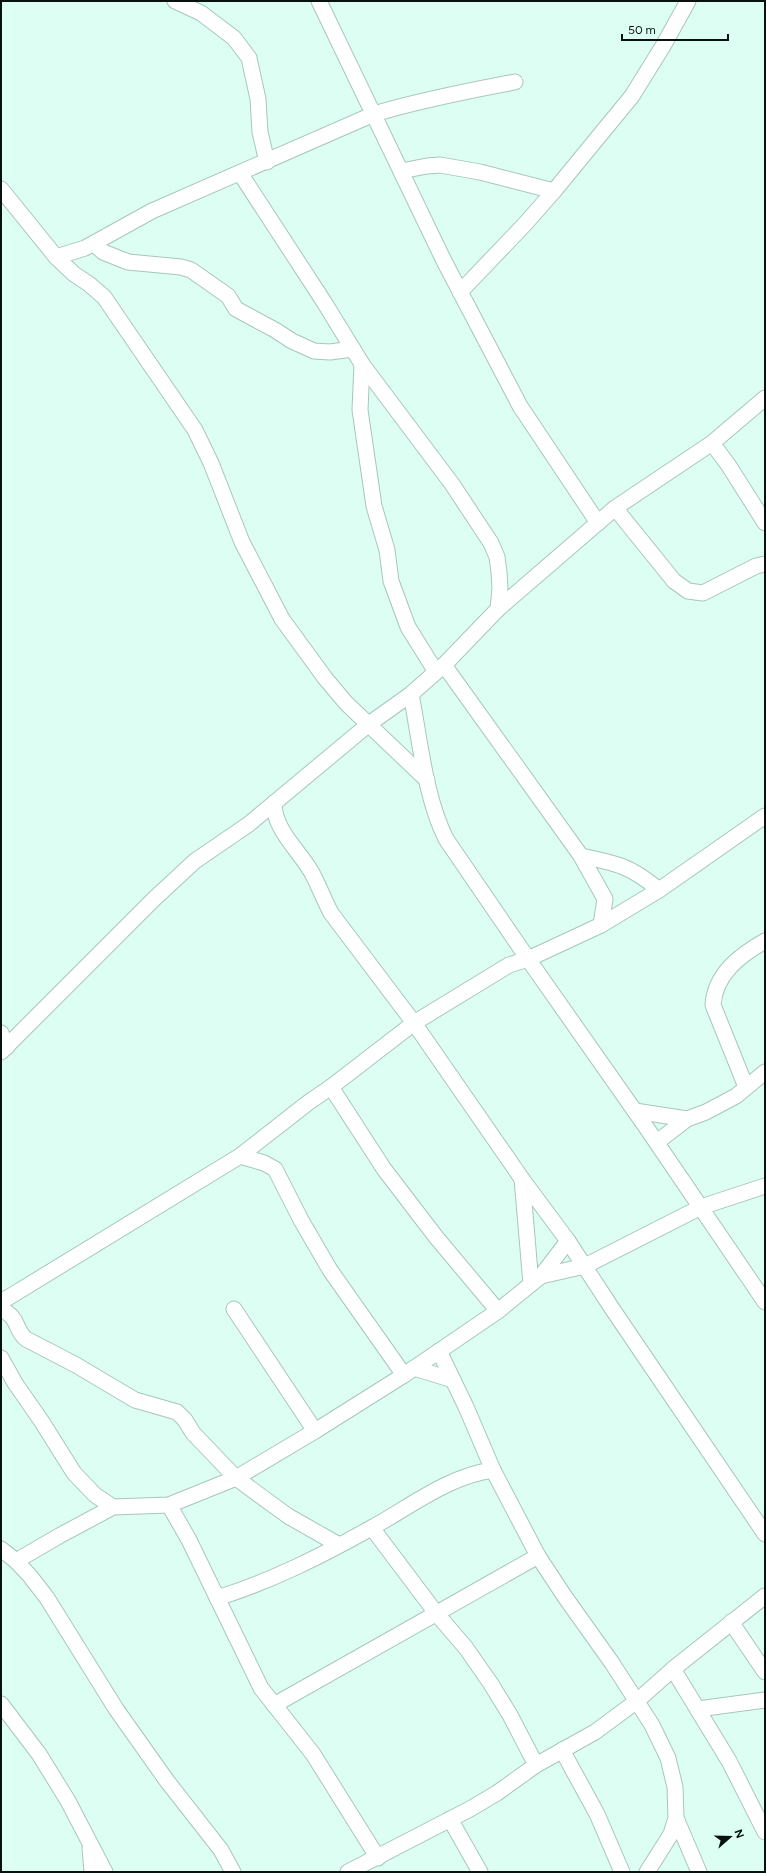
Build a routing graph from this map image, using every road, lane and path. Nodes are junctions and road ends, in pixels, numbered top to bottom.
1 (175, 1) edge
2 (319, 1) edge
3 (688, 1) edge
4 (515, 82) dead end
5 (374, 114) junction
6 (267, 162) junction
7 (401, 171) junction
8 (240, 173) junction
9 (1, 189) edge
10 (554, 191) junction
11 (94, 244) junction
12 (56, 257) junction
13 (460, 292) junction
14 (353, 350) junction
15 (362, 364) junction
16 (765, 398) edge
17 (712, 443) junction
18 (615, 508) junction
19 (598, 523) junction
20 (765, 523) edge
21 (765, 564) edge
22 (498, 609) junction
23 (440, 669) junction
24 (411, 694) junction
25 (369, 724) junction
26 (427, 780) junction
27 (274, 802) junction
28 (765, 816) edge
29 (581, 856) junction
30 (659, 890) junction
31 (601, 925) junction
32 (765, 941) edge
33 (528, 959) junction
34 (414, 1024) junction
35 (3, 1044) edge
36 (765, 1072) edge
37 (331, 1087) junction
38 (746, 1087) junction
39 (635, 1111) junction
40 (687, 1119) junction
41 (657, 1142) junction
42 (240, 1156) junction
43 (522, 1179) junction
44 (765, 1186) edge
45 (701, 1207) junction
46 (568, 1241) junction
47 (585, 1266) junction
48 (536, 1280) junction
49 (2, 1302) edge
50 (765, 1302) edge
51 (234, 1309) dead end
52 (498, 1311) junction
53 (439, 1351) junction
54 (1, 1358) edge
55 (409, 1372) junction
56 (453, 1380) junction
57 (315, 1432) junction
58 (493, 1470) junction
59 (236, 1478) junction
60 (169, 1506) junction
61 (113, 1508) junction
62 (372, 1528) junction
63 (765, 1534) edge
64 (339, 1545) junction
65 (1, 1549) edge
66 (538, 1556) junction
67 (16, 1562) junction
68 (765, 1596) edge
69 (217, 1598) junction
70 (436, 1613) junction
71 (731, 1622) junction
72 (672, 1669) junction
73 (765, 1672) edge
74 (765, 1700) edge
75 (637, 1701) junction
76 (1, 1704) edge
77 (274, 1705) junction
78 (698, 1709) junction
79 (562, 1750) junction
80 (536, 1765) junction
81 (676, 1818) junction
82 (450, 1819) junction
83 (765, 1832) edge
84 (89, 1839) junction
85 (378, 1858) junction
86 (92, 1872) edge
87 (105, 1872) edge
88 (233, 1872) edge
89 (348, 1872) edge
90 (480, 1872) edge
91 (622, 1872) edge
92 (647, 1872) edge
93 (699, 1872) edge

1 - 6 street
2 - 5 street
3 - 10 street
4 - 5 street
5 - 6 street
5 - 7 street
6 - 8 street
7 - 10 street
7 - 13 street
8 - 11 street
8 - 14 street
9 - 12 street
10 - 13 street
11 - 12 street
11 - 14 street
12 - 25 street
13 - 19 street
14 - 15 street
15 - 22 street
15 - 23 street
16 - 17 street
17 - 18 street
17 - 20 street
18 - 19 street
18 - 21 street
19 - 22 street
22 - 23 street
23 - 24 street
23 - 29 street
24 - 25 street
24 - 26 street
25 - 26 street
25 - 27 street
26 - 33 street
27 - 34 street
27 - 35 street
28 - 30 street
29 - 30 street
29 - 31 street
30 - 31 street
31 - 33 street
32 - 38 street
33 - 34 street
33 - 39 street
34 - 37 street
34 - 43 street
36 - 38 street
37 - 42 street
37 - 52 street
38 - 40 street
39 - 40 street
39 - 41 street
40 - 41 street
41 - 45 street
42 - 49 street
42 - 55 street
43 - 46 street
43 - 48 street
44 - 45 street
45 - 47 street
45 - 50 street
46 - 47 street
46 - 48 street
47 - 48 street
47 - 63 street
48 - 52 street
49 - 59 street
51 - 57 street
52 - 53 street
53 - 55 street
53 - 56 street
54 - 61 street
55 - 56 street
55 - 57 street
56 - 58 street
57 - 59 street
58 - 62 street
58 - 66 street
59 - 60 street
59 - 64 street
60 - 61 street
60 - 69 street
61 - 67 street
62 - 64 street
62 - 70 street
64 - 69 street
65 - 67 street
66 - 70 street
66 - 75 street
67 - 88 street
68 - 71 street
69 - 77 street
70 - 77 street
70 - 80 street
71 - 72 street
71 - 73 street
72 - 75 street
72 - 78 street
74 - 78 street
75 - 79 street
75 - 81 street
76 - 84 street
77 - 85 street
78 - 83 street
79 - 80 street
79 - 91 street
80 - 82 street
81 - 92 street
81 - 93 street
82 - 85 street
82 - 90 street
84 - 86 street
84 - 87 street
85 - 89 street

